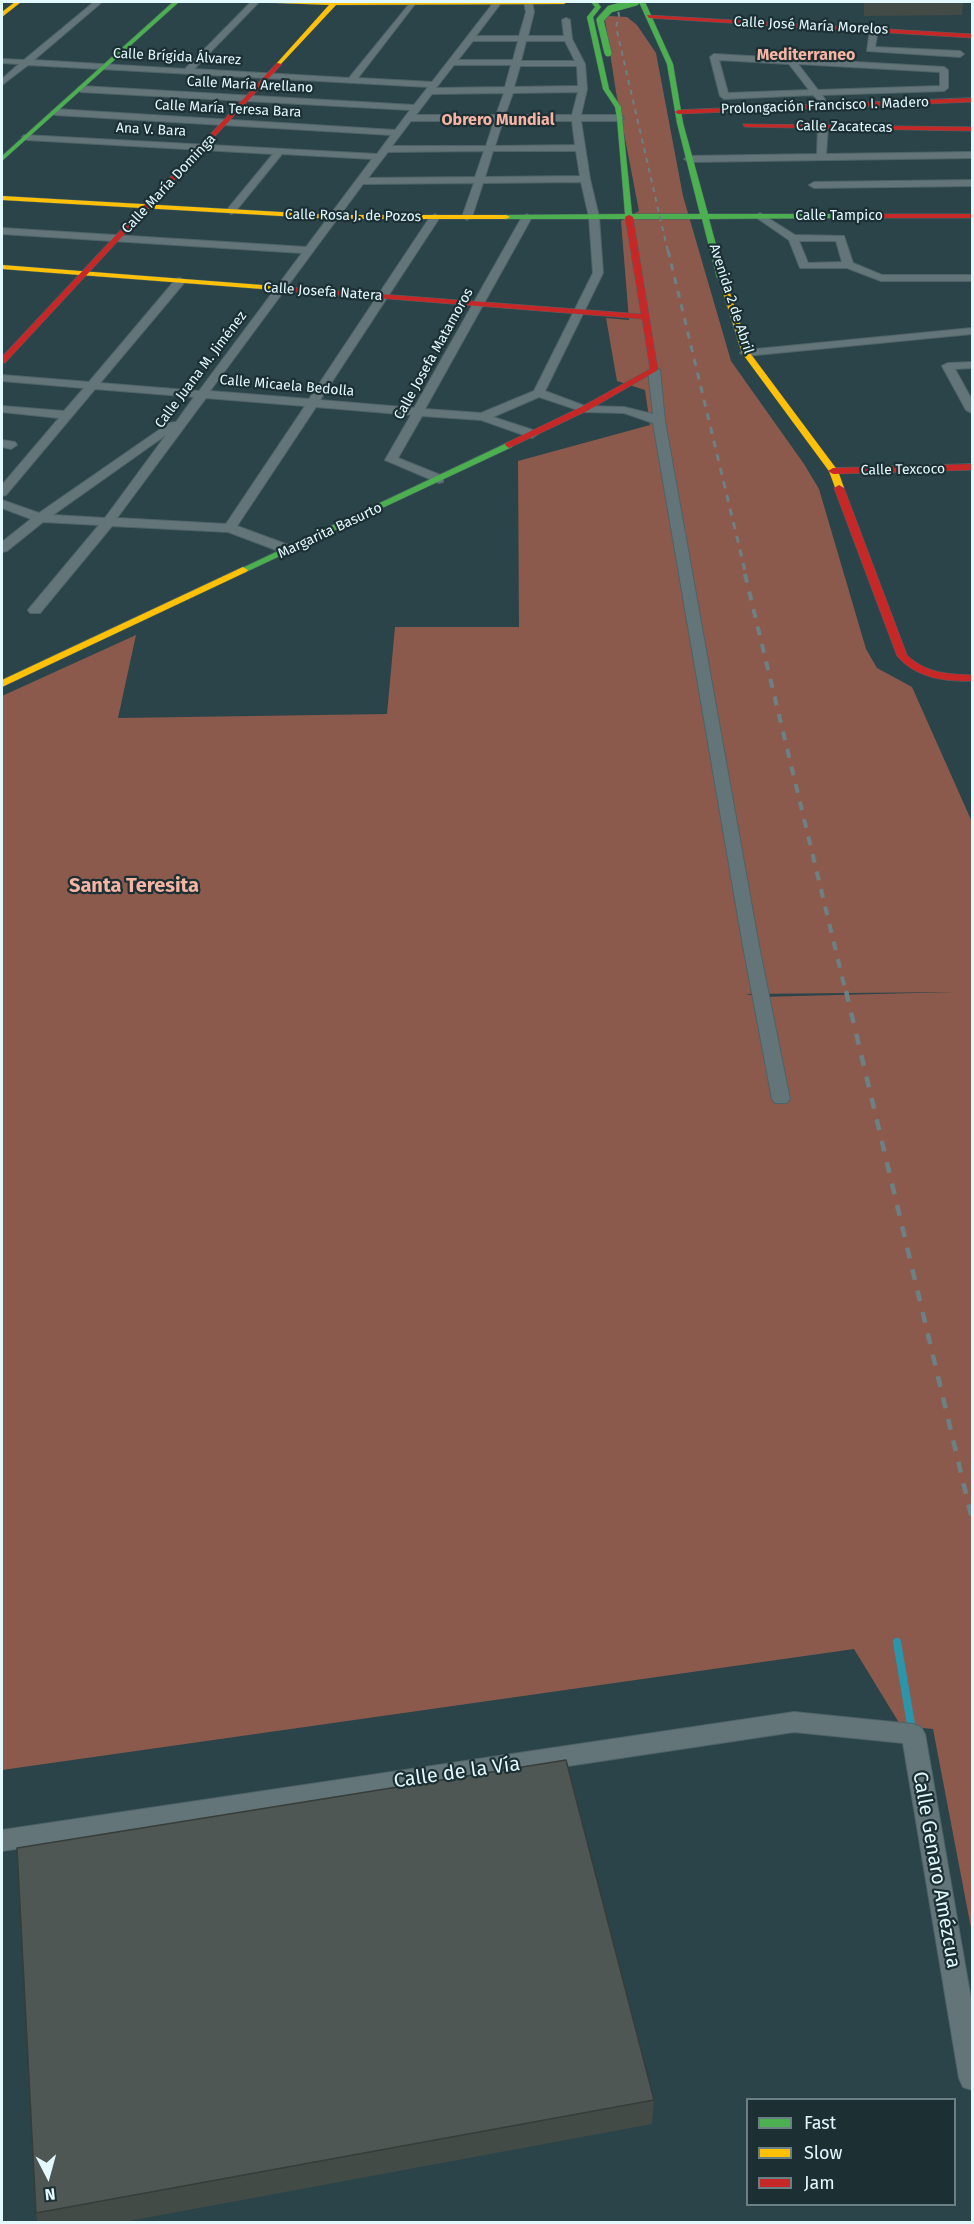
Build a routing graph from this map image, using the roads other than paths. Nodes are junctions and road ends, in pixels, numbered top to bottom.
1 (18, 2) edge
2 (98, 2) edge
3 (176, 2) edge
4 (255, 2) edge
5 (528, 2) edge
6 (564, 2) edge
7 (636, 2) edge
8 (642, 2) edge
9 (334, 3) junction
10 (497, 3) junction
11 (411, 4) junction
12 (593, 10) edge
13 (2, 15) edge
14 (649, 16) junction
15 (566, 20) dead end
16 (873, 34) junction
17 (972, 36) edge
18 (469, 38) junction
19 (523, 39) junction
20 (568, 39) junction
21 (921, 41) dead end
22 (960, 54) dead end
23 (2, 61) edge
24 (27, 62) junction
25 (451, 62) junction
26 (792, 62) junction
27 (516, 63) junction
28 (804, 63) junction
29 (581, 64) junction
30 (105, 67) junction
31 (187, 71) junction
32 (268, 76) junction
33 (352, 80) junction
34 (2, 83) edge
35 (431, 88) junction
36 (81, 89) junction
37 (509, 90) junction
38 (583, 90) junction
39 (817, 93) junction
40 (248, 98) junction
41 (972, 100) edge
42 (831, 101) junction
43 (417, 108) junction
44 (56, 112) junction
45 (619, 112) junction
46 (679, 117) junction
47 (410, 118) junction
48 (500, 118) junction
49 (576, 118) junction
50 (226, 122) junction
51 (823, 127) junction
52 (972, 129) edge
53 (398, 133) junction
54 (27, 137) junction
55 (202, 147) junction
56 (489, 148) junction
57 (579, 148) junction
58 (280, 151) junction
59 (384, 153) junction
60 (4, 154) edge
61 (972, 154) edge
62 (821, 158) junction
63 (689, 159) junction
64 (585, 179) junction
65 (479, 180) junction
66 (362, 181) junction
67 (972, 183) edge
68 (814, 185) dead end
69 (2, 198) edge
70 (147, 207) junction
71 (231, 211) junction
72 (706, 216) junction
73 (760, 216) junction
74 (972, 216) edge
75 (333, 217) junction
76 (435, 217) junction
77 (467, 217) junction
78 (527, 217) junction
79 (594, 217) junction
80 (629, 217) junction
81 (2, 231) edge
82 (118, 238) junction
83 (793, 238) junction
84 (310, 250) junction
85 (848, 265) junction
86 (2, 267) edge
87 (85, 273) junction
88 (972, 278) edge
89 (180, 281) junction
90 (281, 289) junction
91 (382, 296) junction
92 (478, 304) junction
93 (579, 312) junction
94 (644, 316) junction
95 (972, 331) edge
96 (746, 353) junction
97 (2, 362) edge
98 (972, 365) edge
99 (654, 370) junction
100 (2, 378) edge
101 (92, 386) junction
102 (539, 393) junction
103 (201, 394) junction
104 (311, 403) junction
105 (972, 408) edge
106 (584, 409) junction
107 (2, 410) edge
108 (418, 412) junction
109 (68, 415) junction
110 (186, 415) junction
111 (482, 417) junction
112 (659, 421) junction
113 (532, 434) junction
114 (972, 467) edge
115 (833, 471) junction
116 (439, 479) junction
117 (2, 492) edge
118 (2, 504) edge
119 (40, 518) junction
120 (109, 521) junction
121 (230, 528) junction
122 (2, 548) edge
123 (289, 550) junction
124 (35, 610) dead end
125 (915, 669) junction
126 (972, 670) edge
127 (972, 678) edge
128 (2, 684) edge
129 (781, 1099) dead end
130 (913, 1734) joint
131 (2, 1840) edge
132 (972, 2078) edge

1 - 13 street
2 - 24 street
3 - 30 street
4 - 9 street
4 - 31 street
5 - 6 street
5 - 10 street
5 - 12 street
5 - 19 street
7 - 45 street, bridge
8 - 14 street, Avenida 2 de Abril
9 - 11 street
9 - 32 street, Calle María Dominga
10 - 11 street
10 - 18 street, Calle Juana M. Jiménez
11 - 33 street
12 - 45 street
14 - 16 street, Calle José María Morelos
14 - 46 street, Avenida 2 de Abril
15 - 20 street
16 - 17 street, Calle José María Morelos
16 - 21 street
16 - 22 street
18 - 19 street
18 - 25 street, Calle Juana M. Jiménez
19 - 20 street
19 - 27 street
20 - 29 street
23 - 24 street, Calle Brígida Álvarez
24 - 30 street, Calle Brígida Álvarez
24 - 34 street
25 - 27 street
25 - 35 street, Calle Juana M. Jiménez
26 - 28 street
26 - 39 street
26 - 39 street
27 - 29 street
27 - 37 street
28 - 42 street
28 - 42 street
29 - 38 street
30 - 31 street, Calle Brígida Álvarez
30 - 36 street
31 - 32 street, Calle Brígida Álvarez
32 - 33 street, Calle Brígida Álvarez
32 - 40 street, Calle María Dominga
33 - 35 street, Calle Brígida Álvarez
35 - 37 street, Calle Brígida Álvarez
35 - 43 street, Calle Juana M. Jiménez
36 - 40 street, Calle María Arellano
36 - 44 street
37 - 38 street, Calle Brígida Álvarez
37 - 48 street
38 - 49 street
39 - 42 street
40 - 43 street, Calle María Arellano
40 - 50 street, Calle María Dominga
41 - 42 street, Prolongación Francisco I. Madero
42 - 46 street, Prolongación Francisco I. Madero
43 - 47 street, Calle Juana M. Jiménez
44 - 50 street, Calle María Teresa Bara
44 - 54 street
45 - 49 street
45 - 80 street
46 - 51 street, Calle Zacatecas
46 - 63 street, Avenida 2 de Abril
47 - 48 street
47 - 53 street, Calle Juana M. Jiménez
48 - 49 street
48 - 56 street
49 - 57 street
50 - 53 street, Calle María Teresa Bara
50 - 55 street, Calle María Dominga
51 - 52 street, Calle Zacatecas
51 - 62 street
53 - 59 street, Calle Juana M. Jiménez
54 - 55 street, Ana V. Bara
54 - 60 street
55 - 58 street, Ana V. Bara
55 - 70 street, Calle María Dominga
56 - 57 street, Ana V. Bara
56 - 59 street, Ana V. Bara
56 - 65 street
57 - 64 street
58 - 59 street, Ana V. Bara
58 - 71 street
59 - 66 street, Calle Juana M. Jiménez
61 - 62 street
62 - 63 street
63 - 72 street, Avenida 2 de Abril
64 - 65 street
64 - 79 street
65 - 66 street
65 - 77 street
66 - 75 street, Calle Juana M. Jiménez
67 - 68 street
69 - 70 street, Calle Rosa J. de Pozos
70 - 71 street, Calle Rosa J. de Pozos
70 - 82 street, Calle María Dominga
71 - 75 street, Calle Rosa J. de Pozos
72 - 73 street, Calle Tampico
72 - 80 street, Calle Rosa J. de Pozos
72 - 96 street, Avenida 2 de Abril
73 - 74 street, Calle Tampico
73 - 83 street
75 - 76 street, Calle Rosa J. de Pozos
75 - 84 street, Calle Juana M. Jiménez
76 - 77 street, Calle Rosa J. de Pozos
76 - 91 street
77 - 78 street, Calle Rosa J. de Pozos
78 - 79 street, Calle Rosa J. de Pozos
78 - 92 street, Calle Josefa Matamoros
79 - 80 street, Calle Rosa J. de Pozos
79 - 93 street
80 - 94 street
81 - 82 street
82 - 84 street
82 - 87 street, Calle María Dominga
83 - 85 street
83 - 85 street
84 - 90 street, Calle Juana M. Jiménez
85 - 88 street
86 - 87 street, Calle Josefa Natera
87 - 89 street, Calle Josefa Natera
87 - 97 street, Calle María Dominga
89 - 90 street, Calle Josefa Natera
89 - 101 street
90 - 91 street, Calle Josefa Natera
90 - 103 street, Calle Juana M. Jiménez
91 - 92 street, Calle Josefa Natera
91 - 104 street
92 - 93 street, Calle Josefa Natera
92 - 108 street, Calle Josefa Matamoros
93 - 94 street, Calle Josefa Natera
93 - 102 street
94 - 99 street
95 - 96 street
96 - 115 street, Avenida 2 de Abril
98 - 105 street
99 - 106 street, Margarita Basurto
99 - 112 street
100 - 101 street, Calle Micaela Bedolla
101 - 103 street, Calle Micaela Bedolla
101 - 109 street
102 - 106 street
102 - 111 street
103 - 104 street, Calle Micaela Bedolla
103 - 110 street, Calle Juana M. Jiménez
104 - 108 street, Calle Micaela Bedolla
104 - 121 street
106 - 112 street
106 - 113 street, Margarita Basurto
107 - 109 street
108 - 111 street, Calle Micaela Bedolla
108 - 116 street, Calle Josefa Matamoros
109 - 117 street
110 - 119 street
110 - 120 street, Calle Juana M. Jiménez
111 - 113 street, Calle Micaela Bedolla
112 - 129 street
113 - 116 street, Margarita Basurto
114 - 115 street, Calle Texcoco
115 - 125 street, Avenida 2 de Abril
116 - 123 street, Margarita Basurto
118 - 119 street
119 - 120 street
119 - 122 street
120 - 121 street
120 - 124 street, Calle Juana M. Jiménez
121 - 123 street
123 - 128 street, Margarita Basurto
125 - 126 street
125 - 127 street
130 - 131 street, Calle de la Vía
130 - 132 street, Calle Genaro Amézcua

